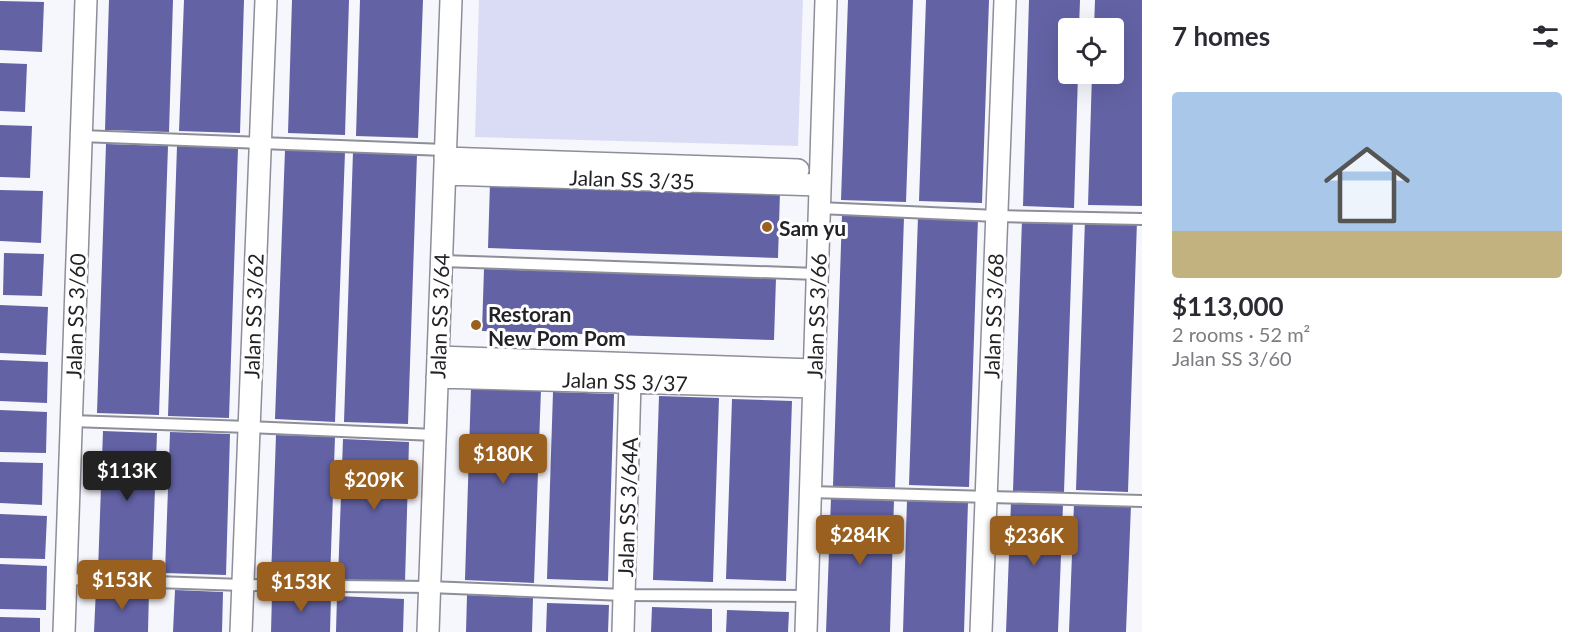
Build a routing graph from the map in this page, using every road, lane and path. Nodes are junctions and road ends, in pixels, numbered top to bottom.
1 (86, 0) edge
2 (266, 0) edge
3 (451, 0) edge
4 (826, 0) edge
5 (1005, 0) edge
6 (81, 136) junction
7 (259, 143) junction
8 (445, 160) junction
9 (820, 178) junction
10 (819, 208) junction
11 (998, 216) junction
12 (1142, 219) edge
13 (442, 261) junction
14 (817, 274) junction
15 (438, 367) junction
16 (814, 379) junction
17 (630, 381) junction
18 (71, 421) junction
19 (249, 427) junction
20 (435, 435) junction
21 (810, 492) junction
22 (986, 497) junction
23 (1142, 501) edge
24 (66, 579) junction
25 (243, 585) junction
26 (429, 587) junction
27 (624, 595) junction
28 (807, 596) junction
29 (64, 632) edge
30 (241, 632) edge
31 (428, 632) edge
32 (623, 632) edge
33 (806, 632) edge
34 (981, 632) edge

1 - 6 street, Jalan SS 3/60
2 - 7 street, Jalan SS 3/62
3 - 8 street, Jalan SS 3/64
4 - 9 street, Jalan SS 3/66
5 - 11 street, Jalan SS 3/68
6 - 7 lane
6 - 18 street, Jalan SS 3/60
7 - 8 lane
7 - 19 street, Jalan SS 3/62
8 - 9 street, Jalan SS 3/35
8 - 13 street, Jalan SS 3/64
9 - 10 street, Jalan SS 3/66
10 - 11 lane
10 - 14 street, Jalan SS 3/66
11 - 12 lane
11 - 22 street, Jalan SS 3/68
13 - 14 lane
13 - 15 street, Jalan SS 3/64
14 - 16 street, Jalan SS 3/66
15 - 16 street, Jalan SS 3/37
15 - 17 street, Jalan SS 3/37
15 - 20 street, Jalan SS 3/64
16 - 17 street, Jalan SS 3/37
16 - 21 street, Jalan SS 3/66
17 - 27 street, Jalan SS 3/64A
18 - 19 lane
18 - 24 street, Jalan SS 3/60
19 - 20 lane
19 - 25 street, Jalan SS 3/62
20 - 26 street, Jalan SS 3/64
21 - 22 lane
21 - 28 street, Jalan SS 3/66
22 - 23 lane
22 - 34 street, Jalan SS 3/68
24 - 25 lane
24 - 29 street, Jalan SS 3/60
25 - 26 lane
25 - 30 street, Jalan SS 3/62
26 - 27 lane
26 - 31 street, Jalan SS 3/64
27 - 28 lane
27 - 32 street, Jalan SS 3/64A
28 - 33 street, Jalan SS 3/66

